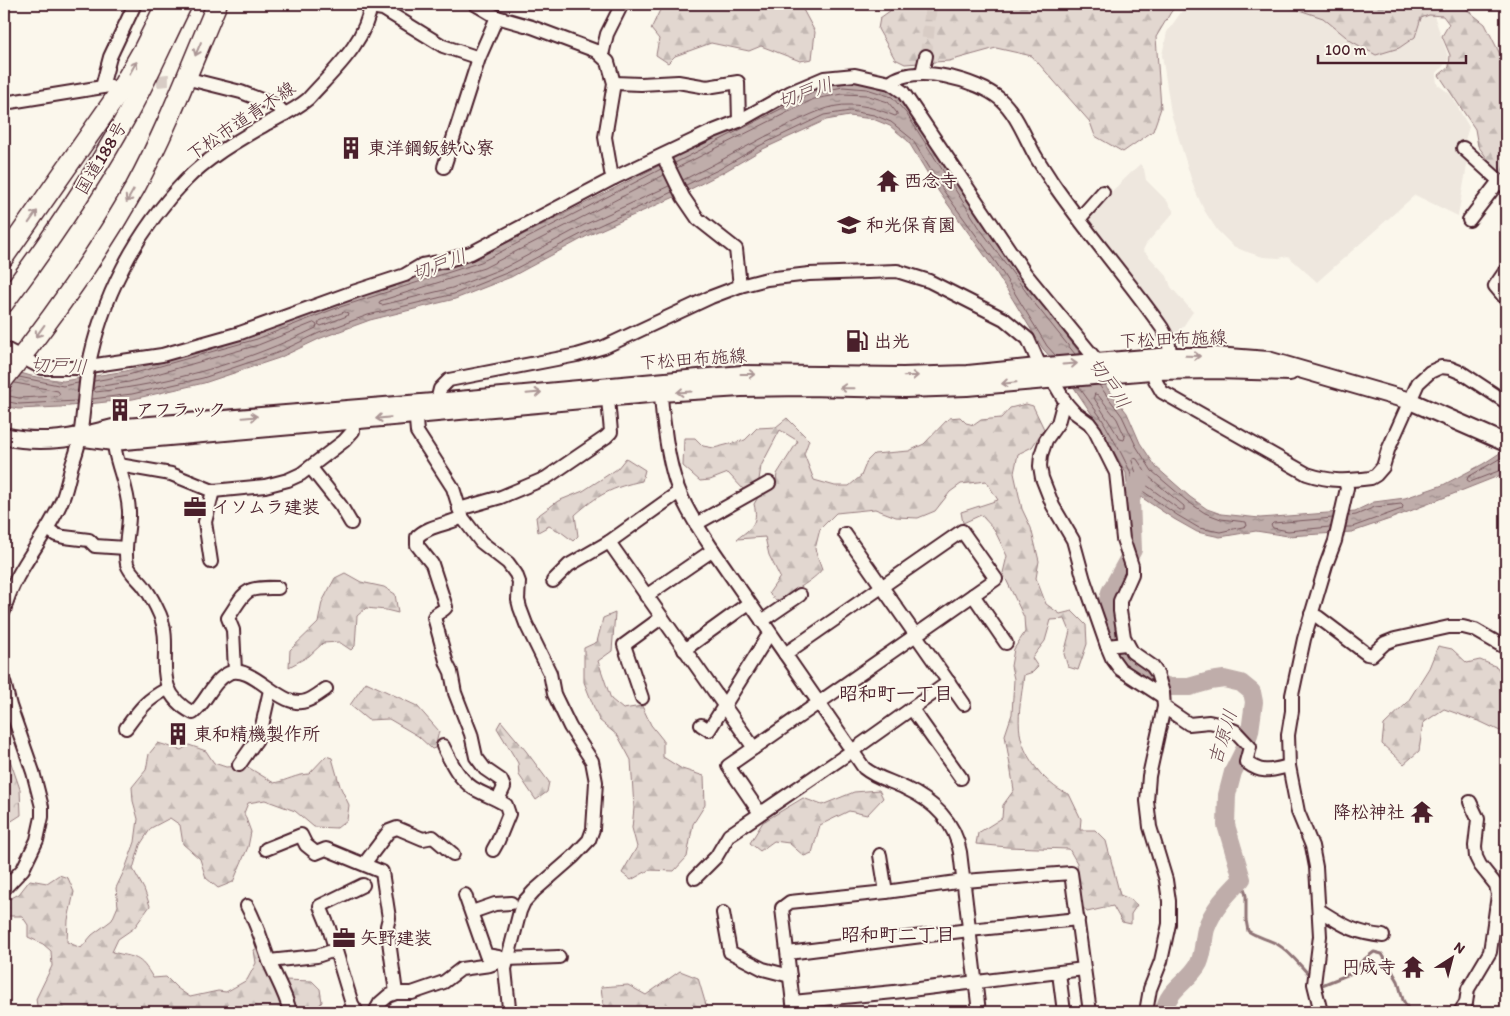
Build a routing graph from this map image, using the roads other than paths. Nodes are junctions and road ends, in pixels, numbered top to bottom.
1 (136, 4) edge
2 (166, 4) edge
3 (182, 4) edge
4 (217, 4) edge
5 (475, 4) edge
6 (622, 4) edge
7 (370, 5) edge
8 (497, 17) junction
9 (602, 55) junction
10 (926, 56) tunnel mouth
11 (478, 58) junction
12 (922, 73) junction
13 (193, 80) tunnel mouth
14 (614, 82) junction
15 (890, 83) junction
16 (4, 103) edge
17 (285, 114) junction
18 (739, 121) junction
19 (1463, 148) dead end
20 (664, 158) junction
21 (444, 167) dead end
22 (614, 178) junction
23 (1503, 184) edge
24 (1103, 192) dead end
25 (1080, 218) junction
26 (1469, 220) dead end
27 (4, 256) edge
28 (1506, 270) edge
29 (740, 286) junction
30 (1506, 299) edge
31 (4, 303) edge
32 (4, 348) edge
33 (20, 360) junction
34 (1171, 363) junction
35 (1150, 364) junction
36 (1097, 366) junction
37 (89, 367) junction
38 (1049, 372) junction
39 (4, 379) edge
40 (660, 387) junction
41 (608, 399) junction
42 (437, 401) junction
43 (1410, 401) junction
44 (1506, 402) edge
45 (1066, 403) junction
46 (415, 409) junction
47 (352, 415) junction
48 (113, 435) junction
49 (4, 436) edge
50 (80, 437) junction
51 (1505, 443) edge
52 (119, 465) junction
53 (311, 468) junction
54 (1346, 481) junction
55 (769, 483) dead end
56 (213, 491) junction
57 (679, 492) junction
58 (461, 513) junction
59 (351, 523) dead end
60 (696, 524) junction
61 (48, 529) junction
62 (845, 534) dead end
63 (609, 542) junction
64 (126, 548) junction
65 (712, 550) junction
66 (210, 562) dead end
67 (553, 581) dead end
68 (882, 587) junction
69 (278, 588) dead end
70 (800, 595) dead end
71 (973, 595) junction
72 (646, 596) junction
73 (750, 603) junction
74 (4, 611) edge
75 (1311, 614) junction
76 (661, 618) junction
77 (762, 621) junction
78 (771, 635) junction
79 (916, 635) junction
80 (1006, 642) dead end
81 (1126, 644) junction
82 (1107, 646) junction
83 (1506, 648) edge
84 (684, 650) junction
85 (785, 654) junction
86 (236, 671) junction
87 (4, 682) edge
88 (949, 682) junction
89 (167, 689) junction
90 (270, 690) junction
91 (326, 690) dead end
92 (642, 698) dead end
93 (1163, 699) junction
94 (818, 702) junction
95 (964, 704) dead end
96 (724, 707) junction
97 (912, 709) junction
98 (701, 725) dead end
99 (126, 728) dead end
100 (443, 746) dead end
101 (754, 748) junction
102 (852, 751) junction
103 (239, 765) dead end
104 (1289, 766) junction
105 (961, 778) dead end
106 (498, 800) junction
107 (1470, 802) dead end
108 (760, 813) junction
109 (266, 849) dead end
110 (493, 850) dead end
111 (453, 854) dead end
112 (880, 855) dead end
113 (364, 864) junction
114 (695, 878) dead end
115 (964, 880) junction
116 (363, 886) dead end
117 (4, 889) edge
118 (886, 892) junction
119 (465, 895) dead end
120 (511, 903) dead end
121 (247, 906) dead end
122 (1319, 910) junction
123 (472, 912) junction
124 (723, 913) dead end
125 (1078, 919) junction
126 (969, 930) junction
127 (1383, 936) dead end
128 (335, 950) junction
129 (788, 953) junction
130 (559, 958) dead end
131 (504, 960) junction
132 (269, 961) junction
133 (1084, 969) junction
134 (1058, 973) junction
135 (790, 976) junction
136 (975, 982) junction
137 (396, 993) junction
138 (794, 1007) edge
139 (290, 1012) edge
140 (357, 1012) edge
141 (375, 1012) edge
142 (506, 1012) edge
143 (979, 1012) edge
144 (1064, 1012) edge
145 (1090, 1012) edge
146 (1146, 1012) edge
147 (1321, 1012) edge
148 (1460, 1012) edge

1 - 16 street
27 -> 2 highway
3 - 31 highway, 国道188号
4 -> 33 highway
5 - 8 street
6 - 9 street
7 - 11 street
7 - 17 street, 下松市道青木線
8 - 9 street
8 - 11 street
9 - 14 street
10 - 12 street
11 - 21 street
12 - 15 street
12 - 25 street
13 - 17 street
14 - 18 street
14 - 22 street
15 - 18 street
15 - 36 street
17 - 37 street, 下松市道青木線
18 - 20 street
19 - 23 street
20 - 22 street
20 - 29 street
22 - 37 street
23 - 26 street
24 - 25 street
25 - 34 street
28 - 30 street
29 - 38 street
29 - 42 street
32 - 33 street
33 - 37 street
33 - 39 highway
34 - 35 main road, 下松田布施線
34 - 43 main road, 下松田布施線
35 - 36 main road, 下松田布施線
35 - 54 street
36 - 38 main road, 下松田布施線
37 - 50 street, 下松市道青木線
38 - 40 main road, 下松田布施線
38 - 45 street
40 - 41 main road, 下松田布施線
42 -> 40 main road, 下松田布施線
40 - 57 street
41 - 46 main road, 下松田布施線
41 - 58 street
42 - 46 main road, 下松田布施線
43 - 44 street
43 - 51 main road, 下松田布施線
43 - 54 street
45 - 81 street
45 - 82 street
46 - 47 main road, 下松田布施線
46 - 58 street
47 - 48 main road, 下松田布施線
47 - 53 street
48 - 50 main road, 下松田布施線
48 - 52 street
49 - 50 main road, 下松田布施線
50 - 61 street, 下松市道青木線
52 - 56 street
52 - 64 street
53 - 56 street
53 - 59 street
54 - 75 street
55 - 60 street
56 - 66 street
57 - 60 street
57 - 63 street
58 - 106 street
58 - 131 street
60 - 65 street
61 - 64 street
61 - 74 street, 下松市道青木線
62 - 68 street
63 - 67 street
63 - 72 street
64 - 89 street
65 - 72 street
65 - 73 street
68 - 71 street
68 - 79 street
68 - 85 street
69 - 86 street
70 - 77 street
71 - 79 street
71 - 80 street
72 - 76 street
73 - 77 street
73 - 84 street
75 - 83 street
75 - 104 street
76 - 84 street
76 - 92 street
77 - 78 street
78 - 85 street
78 - 96 street
79 - 88 street
79 - 94 street
81 - 82 street
81 - 93 street
82 - 93 street
84 - 96 street
85 - 94 street
86 - 89 street
86 - 90 street
87 - 117 street
88 - 95 street
88 - 97 street
89 - 99 street
90 - 91 street
90 - 103 street
93 - 104 street
93 - 146 street
94 - 101 street
94 - 102 street
96 - 98 street
96 - 101 street
97 - 102 street
97 - 105 street
100 - 106 street
101 - 108 street
102 - 108 street
102 - 115 street
104 - 122 street
106 - 110 street
107 - 148 street
108 - 114 street
109 - 113 street
111 - 113 street
112 - 118 street
113 - 137 street
115 - 118 street
115 - 125 street
115 - 126 street
116 - 128 street
118 - 129 street
119 - 123 street
120 - 123 street
121 - 132 street
122 - 127 street
122 - 147 street
123 - 131 street
124 - 135 street
125 - 126 street
125 - 133 street
126 - 129 street
126 - 136 street
128 - 132 street
128 - 140 street
129 - 135 street
130 - 131 street
131 - 137 street
131 - 142 street
132 - 139 street
133 - 134 street
133 - 145 street
134 - 136 street
134 - 144 street
135 - 138 street
136 - 138 street
136 - 143 street
137 - 141 street

